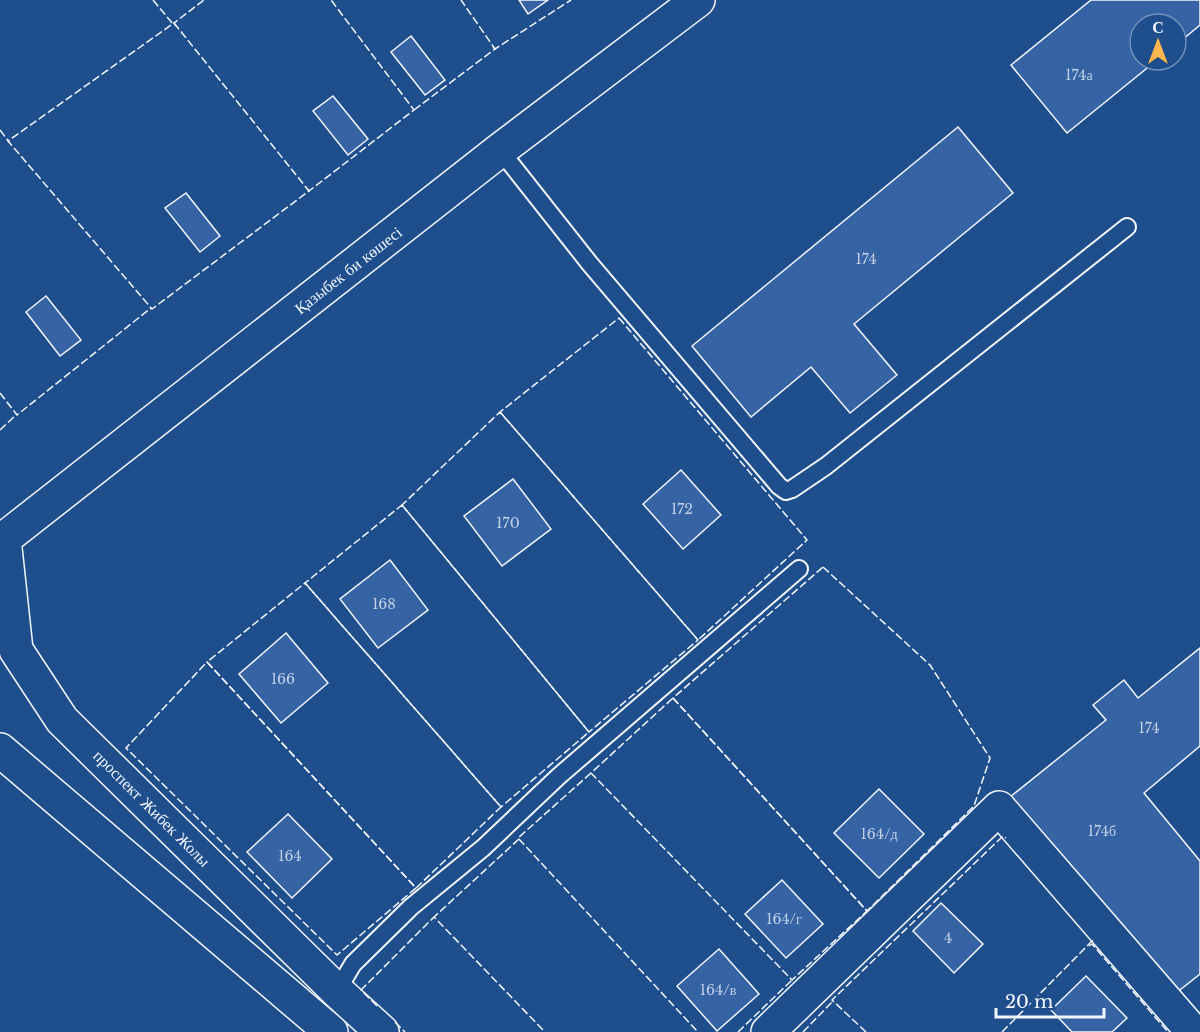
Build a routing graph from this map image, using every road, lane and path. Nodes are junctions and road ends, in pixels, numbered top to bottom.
1 (698, 0) edge
2 (500, 150) junction
3 (1127, 227) dead end
4 (2, 541) edge
5 (799, 569) dead end
6 (0, 750) edge
7 (337, 991) junction
8 (331, 1032) edge
9 (382, 1032) edge
10 (768, 1032) edge
11 (1192, 1032) edge

1 - 2 street, Қазыбек би көшесі
2 - 3 lane
2 - 4 street, Қазыбек би көшесі
4 - 7 street, проспект Жибек Жолы
5 - 7 lane
6 - 8 street
7 - 9 street, проспект Жибек Жолы
10 - 11 street

